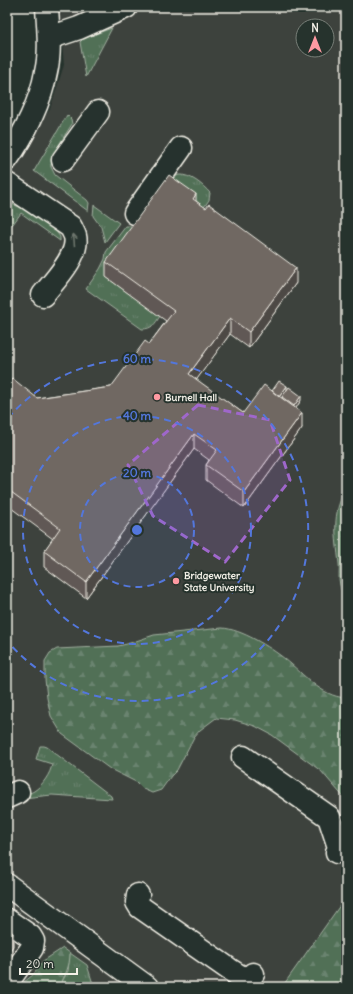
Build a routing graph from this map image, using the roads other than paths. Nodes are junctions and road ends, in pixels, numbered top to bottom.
1 (47, 7) edge
2 (126, 7) edge
3 (49, 38) junction
4 (98, 112) dead end
5 (182, 148) dead end
6 (7, 159) edge
7 (63, 160) dead end
8 (7, 184) edge
9 (135, 213) dead end
10 (44, 296) dead end
11 (243, 758) dead end
12 (338, 852) dead end
13 (7, 885) edge
14 (138, 895) dead end
15 (7, 920) edge
16 (253, 974) dead end
17 (7, 983) edge
18 (147, 987) edge

1 - 3 street
2 - 3 street
3 - 6 street
4 - 7 street
5 - 9 street
10 -> 8 street
11 - 12 street
13 - 18 street
14 - 16 street
15 - 17 street

